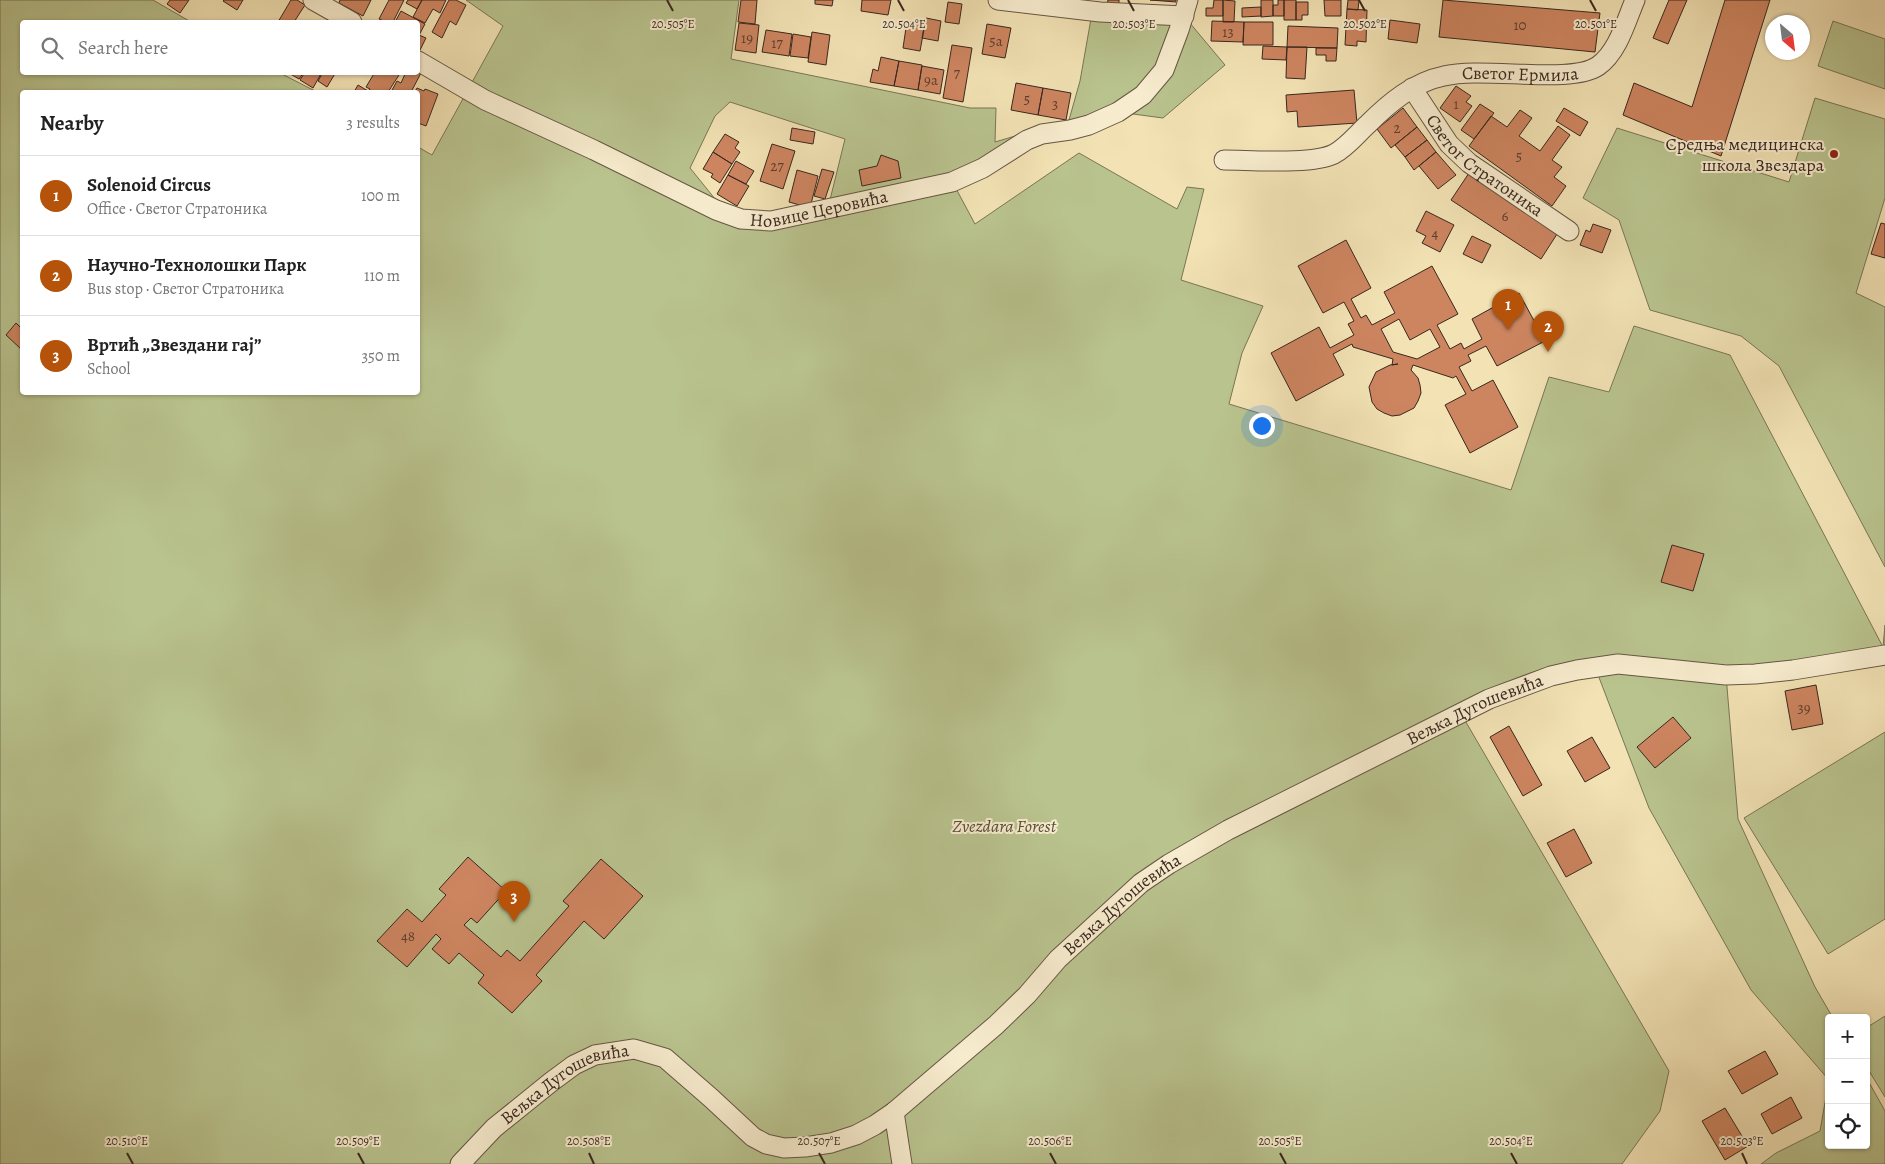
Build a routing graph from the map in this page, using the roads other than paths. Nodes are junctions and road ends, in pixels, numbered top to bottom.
1 (313, 0) edge
2 (998, 0) edge
3 (1635, 0) edge
4 (1186, 8) edge
5 (348, 20) edge
6 (420, 62) edge
7 (1412, 88) junction
8 (1224, 160) dead end
9 (1569, 231) dead end
10 (1885, 655) edge
11 (894, 1112) junction
12 (460, 1164) edge
13 (902, 1164) edge

1 - 5 street
2 - 4 street
3 - 7 street, Светог Ермила
4 - 6 street, Новице Церовића
7 - 8 street, Светог Ермила
7 - 9 street, Светог Стратоника
10 - 11 street, Вељка Дугошевића
11 - 12 street, Вељка Дугошевића
11 - 13 street

